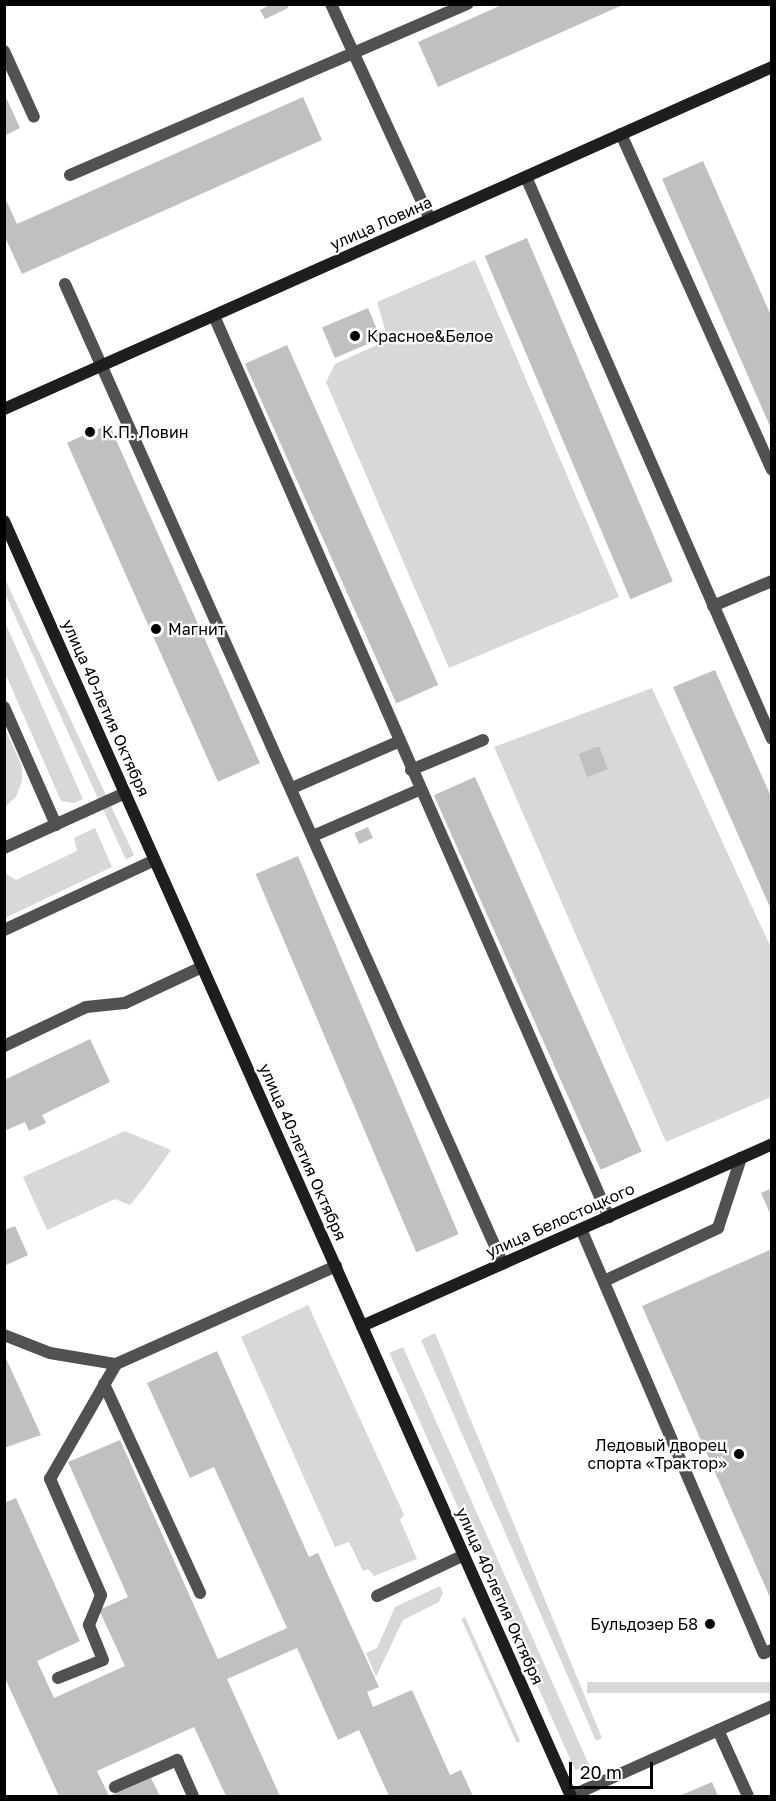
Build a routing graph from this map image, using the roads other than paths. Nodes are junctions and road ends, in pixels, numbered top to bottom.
1 (331, 4) edge
2 (468, 4) edge
3 (4, 51) edge
4 (353, 55) junction
5 (771, 67) edge
6 (34, 117) dead end
7 (621, 134) junction
8 (70, 175) dead end
9 (525, 177) junction
10 (430, 219) junction
11 (65, 284) dead end
12 (214, 316) junction
13 (103, 365) junction
14 (4, 409) edge
15 (771, 470) edge
16 (4, 521) edge
17 (771, 581) edge
18 (713, 606) junction
19 (4, 707) edge
20 (771, 739) edge
21 (483, 740) dead end
22 (398, 742) junction
23 (411, 770) junction
24 (292, 788) junction
25 (419, 790) junction
26 (125, 793) junction
27 (56, 825) junction
28 (313, 836) junction
29 (4, 848) edge
30 (155, 860) junction
31 (4, 930) edge
32 (202, 967) junction
33 (4, 1046) edge
34 (771, 1144) edge
35 (741, 1158) junction
36 (609, 1217) junction
37 (581, 1229) junction
38 (503, 1264) junction
39 (336, 1266) junction
40 (604, 1281) junction
41 (362, 1326) junction
42 (4, 1335) edge
43 (116, 1364) junction
44 (105, 1384) junction
45 (464, 1555) junction
46 (200, 1593) dead end
47 (377, 1596) dead end
48 (771, 1650) edge
49 (58, 1678) dead end
50 (771, 1706) edge
51 (718, 1730) junction
52 (115, 1787) dead end
53 (571, 1796) edge
54 (193, 1797) edge
55 (748, 1797) edge

1 - 4 street
2 - 4 street
3 - 6 street
4 - 8 street
4 - 10 street
5 - 7 street, улица Ловина
7 - 9 street, улица Ловина
7 - 15 street
9 - 10 street, улица Ловина
9 - 18 street
10 - 12 street, улица Ловина
11 - 13 street
12 - 13 street, улица Ловина
12 - 22 street
13 - 14 street, улица Ловина
13 - 24 street
16 - 26 street, улица 40-летия Октября
17 - 18 street
18 - 20 street
19 - 27 street
21 - 23 street
22 - 23 street
22 - 24 street
23 - 25 street
24 - 28 street
25 - 28 street
25 - 36 street
26 - 27 street
26 - 30 street, улица 40-летия Октября
27 - 29 street
28 - 38 street
30 - 31 street
30 - 32 street, улица 40-летия Октября
32 - 33 street
32 - 39 street, улица 40-летия Октября
34 - 35 street, улица Белостоцкого
35 - 36 street, улица Белостоцкого
35 - 40 street
36 - 37 street, улица Белостоцкого
37 - 38 street, улица Белостоцкого
37 - 40 street
38 - 41 street, улица Белостоцкого
39 - 41 street, улица 40-летия Октября
39 - 43 street
40 - 48 street
41 - 45 street, улица 40-летия Октября
42 - 43 street
43 - 44 street
44 - 46 street
44 - 49 street
45 - 47 street
45 - 53 street, улица 40-летия Октября
50 - 51 street
51 - 53 street
51 - 55 street
52 - 54 street

